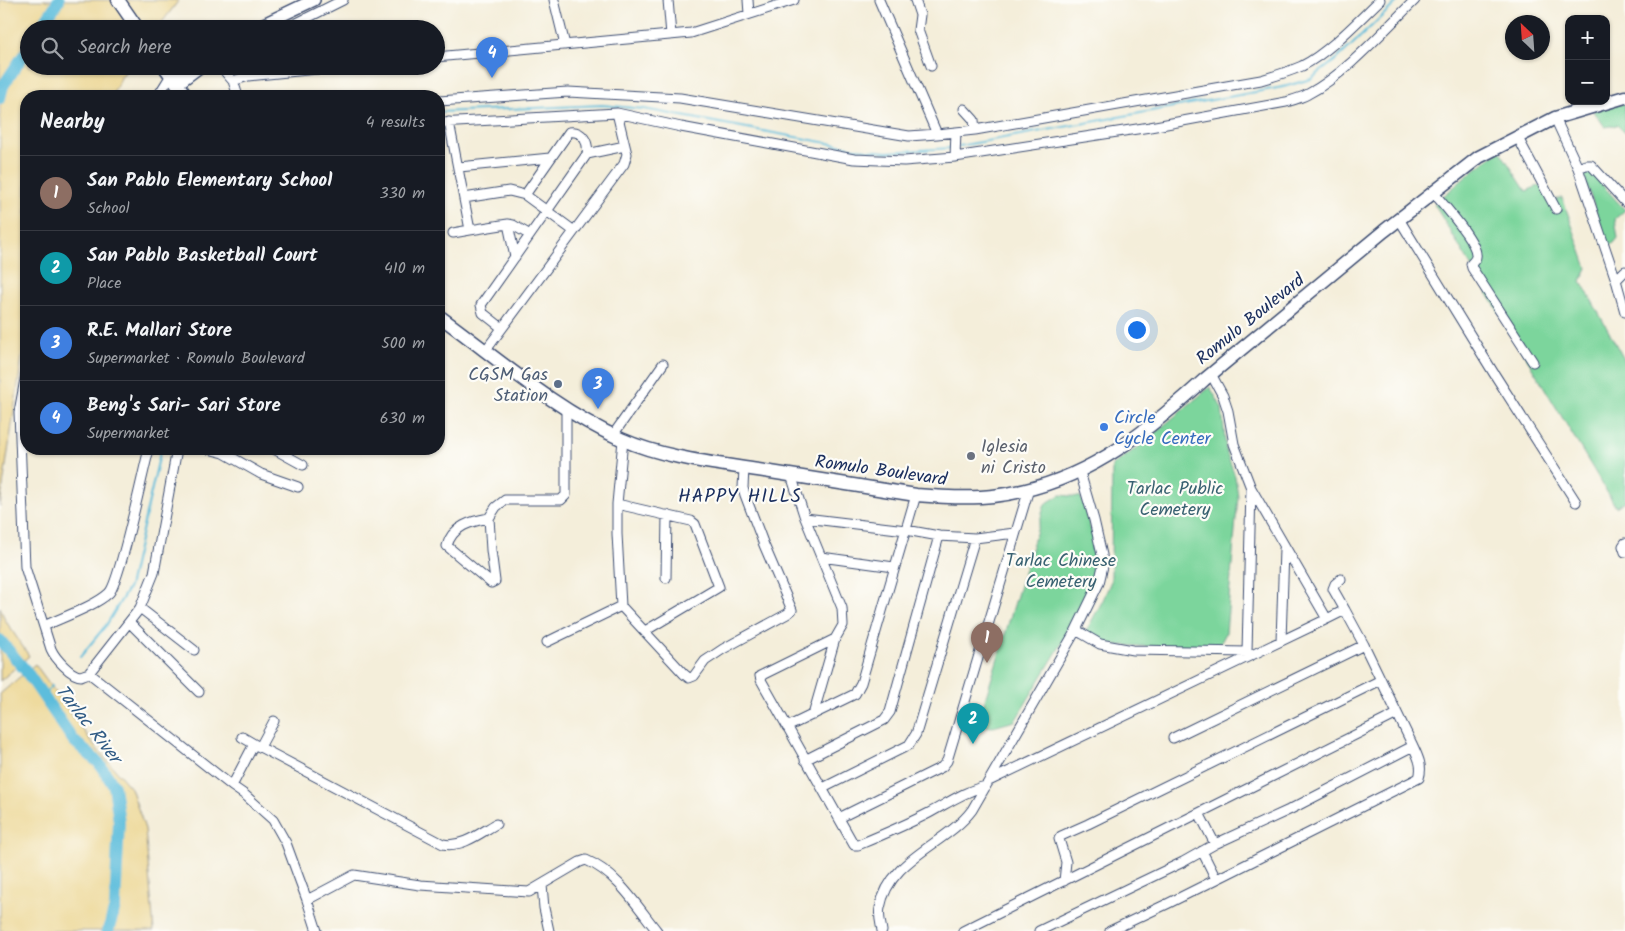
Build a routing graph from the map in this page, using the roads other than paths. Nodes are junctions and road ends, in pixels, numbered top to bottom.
1 (118, 0) edge
2 (314, 0) edge
3 (344, 0) edge
4 (554, 0) edge
5 (668, 0) edge
6 (748, 0) edge
7 (794, 0) edge
8 (879, 0) edge
9 (915, 0) edge
10 (1380, 0) edge
11 (1415, 0) edge
12 (749, 14) junction
13 (132, 20) edge
14 (272, 20) edge
15 (303, 20) edge
16 (671, 35) junction
17 (565, 45) junction
18 (445, 56) edge
19 (931, 66) dead end
20 (169, 75) edge
21 (171, 75) edge
22 (228, 75) edge
23 (258, 75) edge
24 (233, 81) junction
25 (161, 90) edge
26 (182, 90) edge
27 (236, 90) edge
28 (1625, 97) edge
29 (445, 101) edge
30 (964, 109) dead end
31 (617, 113) junction
32 (1555, 118) junction
33 (445, 122) edge
34 (449, 122) junction
35 (975, 130) junction
36 (956, 132) junction
37 (937, 134) junction
38 (1517, 136) junction
39 (625, 146) junction
40 (587, 154) junction
41 (955, 157) junction
42 (550, 158) junction
43 (459, 167) junction
44 (1578, 168) junction
45 (1434, 192) junction
46 (525, 195) junction
47 (464, 198) junction
48 (1625, 202) edge
49 (1556, 209) dead end
50 (548, 211) junction
51 (1399, 219) junction
52 (508, 224) junction
53 (470, 230) junction
54 (574, 231) junction
55 (452, 233) dead end
56 (530, 235) junction
57 (515, 256) junction
58 (1625, 271) edge
59 (1617, 283) junction
60 (1625, 293) edge
61 (1625, 312) edge
62 (445, 320) edge
63 (502, 328) junction
64 (486, 350) junction
65 (1533, 362) dead end
66 (663, 364) dead end
67 (1211, 374) junction
68 (20, 407) edge
69 (566, 409) junction
70 (618, 437) junction
71 (20, 450) edge
72 (20, 455) edge
73 (148, 455) edge
74 (176, 455) edge
75 (231, 455) edge
76 (285, 455) edge
77 (303, 465) dead end
78 (744, 468) junction
79 (1080, 472) junction
80 (791, 475) junction
81 (298, 487) dead end
82 (1251, 488) junction
83 (1029, 489) junction
84 (916, 495) junction
85 (1576, 502) dead end
86 (617, 504) junction
87 (667, 515) junction
88 (489, 518) junction
89 (805, 518) junction
90 (906, 530) junction
91 (1015, 532) junction
92 (939, 536) junction
93 (975, 538) junction
94 (1625, 543) edge
95 (1284, 547) junction
96 (1625, 552) edge
97 (821, 557) junction
98 (894, 567) junction
99 (666, 578) dead end
100 (1341, 579) dead end
101 (621, 606) junction
102 (140, 608) junction
103 (1346, 610) junction
104 (1328, 619) junction
105 (129, 622) junction
106 (44, 626) junction
107 (1076, 630) junction
108 (645, 631) junction
109 (835, 639) junction
110 (1281, 641) junction
111 (546, 642) dead end
112 (1364, 645) junction
113 (194, 650) dead end
114 (1248, 654) junction
115 (89, 673) junction
116 (1381, 680) junction
117 (199, 692) dead end
118 (813, 714) junction
119 (1397, 714) junction
120 (274, 721) dead end
121 (787, 727) junction
122 (242, 737) dead end
123 (1173, 738) dead end
124 (257, 746) junction
125 (1413, 746) junction
126 (805, 760) junction
127 (988, 784) junction
128 (232, 786) junction
129 (822, 788) junction
130 (1199, 813) junction
131 (839, 818) junction
132 (496, 824) dead end
133 (1215, 844) junction
134 (1202, 851) junction
135 (1216, 878) junction
136 (1064, 881) junction
137 (542, 885) junction
138 (307, 900) junction
139 (317, 931) edge
140 (548, 931) edge
141 (657, 931) edge
142 (882, 931) edge
143 (963, 931) edge
144 (1039, 931) edge
145 (1110, 931) edge

1 - 13 highway
2 - 14 main road
3 - 15 street
4 - 17 street
5 - 16 street
6 - 12 street
7 - 12 street
8 - 37 street
9 - 19 street
10 - 35 street
11 - 41 street
12 - 16 street
16 - 17 street
17 - 18 street
20 - 25 street
21 - 26 highway
22 - 24 street
23 - 24 street
24 - 27 street
28 - 32 highway, Romulo Boulevard
29 - 37 street
30 - 35 street
31 - 34 street
31 - 39 street
31 - 41 street
32 - 38 highway, Romulo Boulevard
32 - 44 street
33 - 34 street
34 - 43 street
35 - 36 street
36 - 37 street
36 - 41 street
38 - 45 highway, Romulo Boulevard
38 - 49 street
39 - 40 street
39 - 54 street
40 - 42 street
40 - 50 street
42 - 43 street
42 - 46 street
43 - 47 street
44 - 48 street
44 - 59 street
45 - 51 highway, Romulo Boulevard
45 - 65 street
46 - 47 street
46 - 50 street
47 - 53 street
50 - 54 street
50 - 56 street
51 - 67 highway, Romulo Boulevard
51 - 85 street
52 - 53 street
52 - 56 street
52 - 57 street
53 - 55 street
54 - 63 street
56 - 57 street
57 - 63 street
58 - 59 street
59 - 60 street
59 - 61 street
62 - 64 highway, Romulo Boulevard
63 - 64 street
64 - 69 highway, Romulo Boulevard
66 - 70 street
67 - 79 highway, Romulo Boulevard
67 - 82 street
68 - 71 street
69 - 70 highway, Romulo Boulevard
69 - 88 street
70 - 78 highway, Romulo Boulevard
70 - 86 street
72 - 106 street
73 - 106 street
74 - 102 street
75 - 81 street
76 - 77 street
78 - 80 highway, Romulo Boulevard
78 - 108 street
79 - 83 highway, Romulo Boulevard
79 - 107 street
80 - 84 highway, Romulo Boulevard
80 - 89 street
82 - 95 street
82 - 114 street
83 - 84 highway, Romulo Boulevard
83 - 91 street
84 - 90 street
86 - 87 street
86 - 101 street
87 - 99 street
87 - 108 street
88 - 88 street
89 - 90 street
89 - 97 street
90 - 92 street
90 - 98 street
91 - 93 street
91 - 131 street
92 - 93 street
92 - 126 street
93 - 129 street
94 - 96 street
95 - 104 street
95 - 110 street
97 - 98 street
97 - 109 street
98 - 118 street
100 - 103 street
101 - 108 street
101 - 111 street
102 - 105 street
102 - 113 street
103 - 104 street
103 - 112 street
104 - 110 street
105 - 115 street
105 - 117 street
106 - 115 street
107 - 114 street
107 - 127 street
109 - 118 street
109 - 121 street
110 - 114 street
112 - 116 street
112 - 123 street
114 - 127 street
115 - 128 street
116 - 119 street
116 - 136 street
118 - 121 street
119 - 125 street
119 - 130 street
120 - 124 street
121 - 126 street
122 - 124 street
124 - 128 street
124 - 132 street
125 - 133 street
125 - 135 street
126 - 129 street
127 - 131 street
127 - 142 street
128 - 138 street
129 - 131 street
130 - 133 street
130 - 136 street
133 - 134 street
134 - 135 street
134 - 144 street
135 - 145 street
136 - 143 street
137 - 138 street
137 - 140 street
137 - 141 street
138 - 139 street

